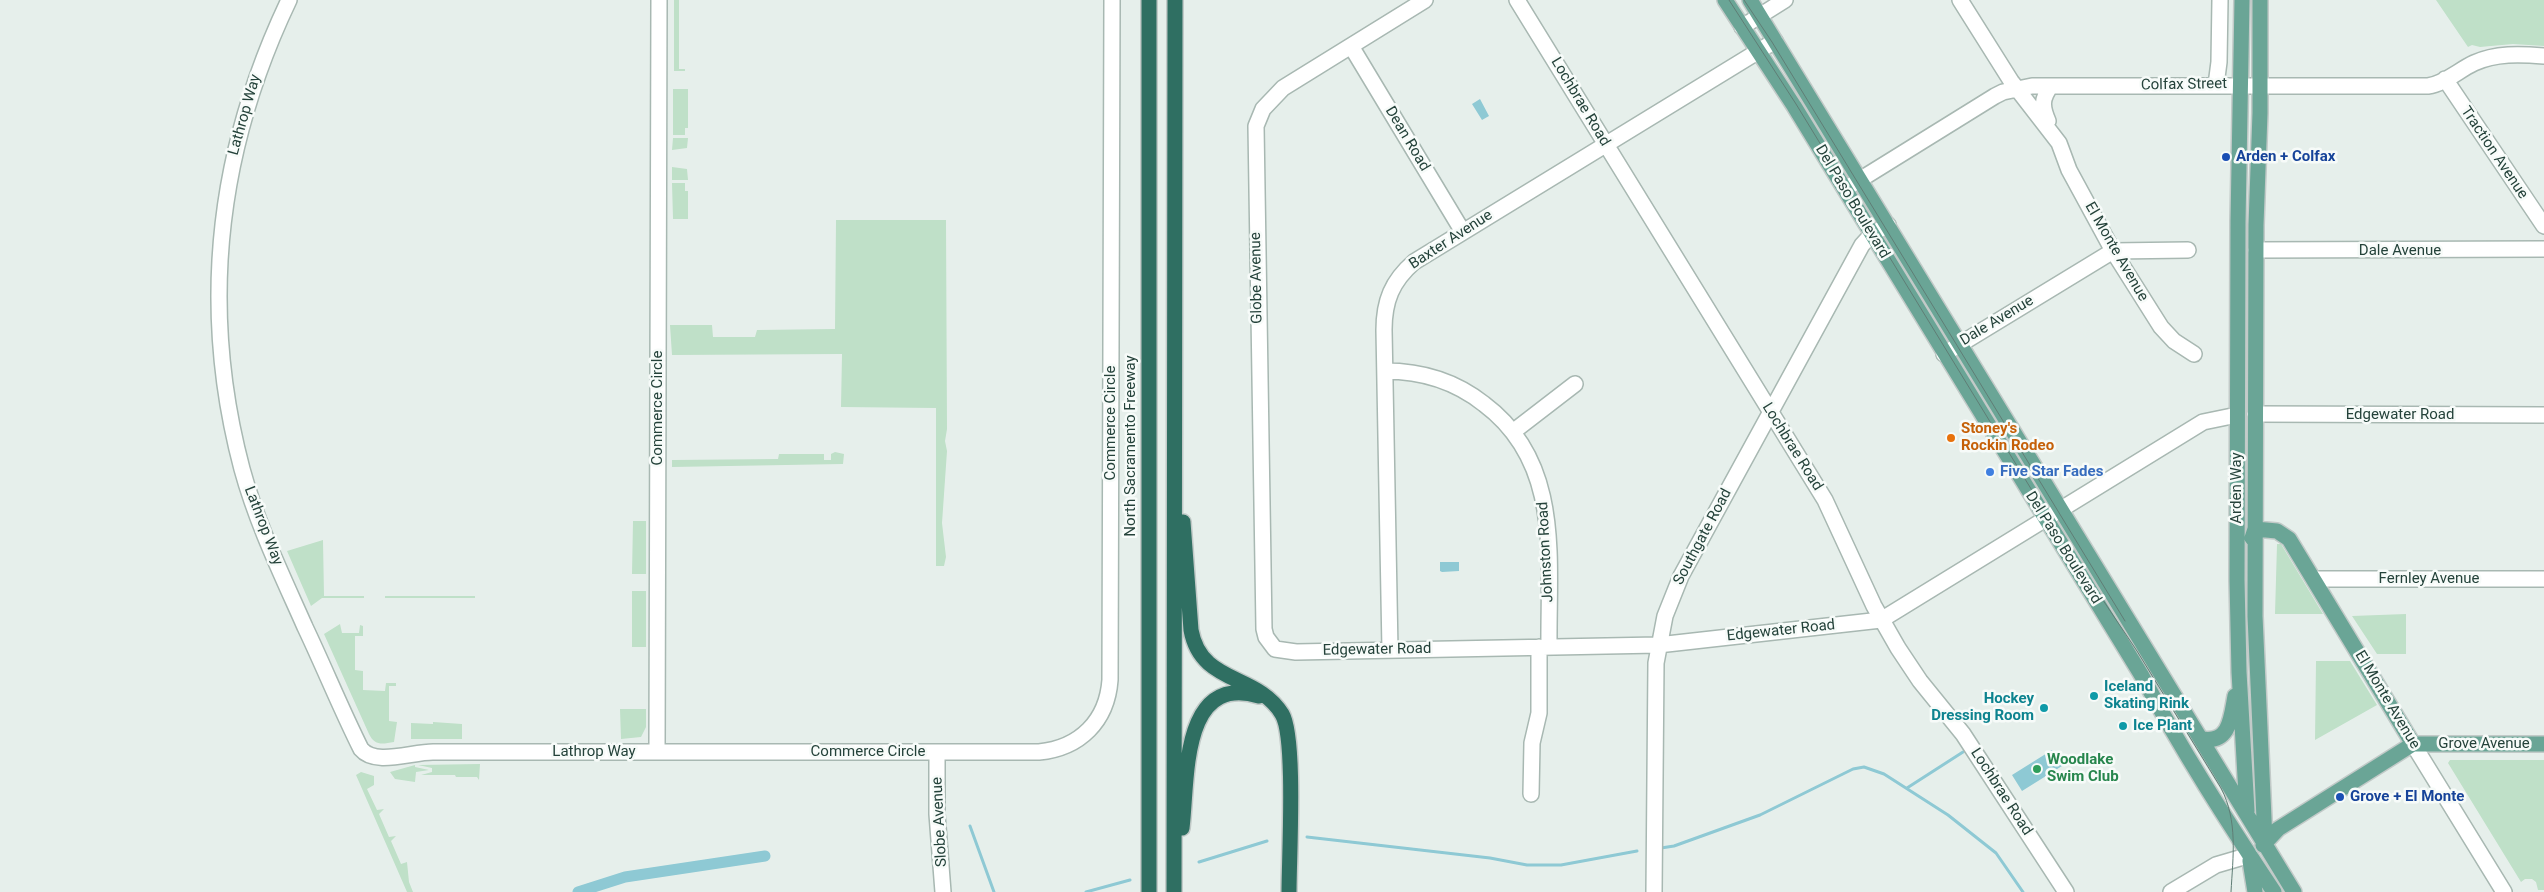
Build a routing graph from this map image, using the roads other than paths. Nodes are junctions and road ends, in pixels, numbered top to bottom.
1 (289, 0) edge
2 (659, 0) edge
3 (1112, 0) edge
4 (1149, 0) edge
5 (1175, 0) edge
6 (1425, 0) edge
7 (1518, 0) edge
8 (1725, 0) edge
9 (1750, 0) edge
10 (1785, 0) edge
11 (1960, 0) edge
12 (2220, 0) edge
13 (2242, 0) edge
14 (2260, 0) edge
15 (1760, 16) junction
16 (1742, 27) junction
17 (1775, 41) junction
18 (1350, 46) junction
19 (1758, 50) junction
20 (2544, 56) edge
21 (2445, 79) junction
22 (2242, 84) junction
23 (2260, 84) junction
24 (2216, 85) junction
25 (2051, 86) junction
26 (2016, 88) junction
27 (2054, 136) junction
28 (1605, 143) junction
29 (1860, 179) junction
30 (1845, 189) junction
31 (1888, 225) junction
32 (2544, 226) edge
33 (1463, 232) junction
34 (1872, 234) junction
35 (2188, 250) dead end
36 (2256, 250) junction
37 (2544, 250) edge
38 (2113, 251) junction
39 (1960, 343) junction
40 (1944, 354) junction
41 (2194, 354) dead end
42 (1385, 370) junction
43 (1575, 384) dead end
44 (1174, 385) junction
45 (1771, 412) junction
46 (2255, 414) junction
47 (2237, 415) junction
48 (2544, 415) edge
49 (1514, 430) junction
50 (2061, 509) junction
51 (2045, 518) junction
52 (2256, 529) junction
53 (2314, 579) junction
54 (2544, 579) edge
55 (2237, 609) junction
56 (1881, 620) junction
57 (1270, 644) joint
58 (1658, 645) junction
59 (1544, 647) junction
60 (1390, 650) junction
61 (2239, 672) junction
62 (1270, 699) junction
63 (2202, 739) junction
64 (2413, 744) junction
65 (2544, 744) edge
66 (657, 752) junction
67 (937, 752) junction
68 (1531, 794) dead end
69 (2247, 813) junction
70 (2265, 843) junction
71 (2250, 855) junction
72 (942, 874) junction
73 (2265, 885) edge
74 (1288, 888) edge
75 (943, 892) edge
76 (948, 892) edge
77 (1149, 892) edge
78 (1175, 892) edge
79 (1654, 892) edge
80 (2066, 892) edge
81 (2171, 892) edge
82 (2255, 892) edge
83 (2274, 892) edge
84 (2294, 892) edge
85 (2504, 892) edge

1 - 66 street, Lathrop Way
2 - 66 street, Commerce Circle
3 - 67 street, Commerce Circle
4 - 77 highway, North Sacramento Freeway
5 - 44 highway
6 - 18 street, Globe Avenue
7 - 28 street, Lochbrae Road
8 - 16 main road, Del Paso Boulevard
9 - 15 main road, Del Paso Boulevard
10 - 15 street
11 - 26 street, El Monte Avenue
12 - 24 street
13 - 22 main road, Arden Way
14 - 23 main road, Arden Way
15 - 16 street
15 - 17 main road, Del Paso Boulevard
16 - 19 main road, Del Paso Boulevard
17 - 19 street, Baxter Avenue
17 - 29 main road, Del Paso Boulevard
18 - 33 street, Dean Road
18 - 57 street, Globe Avenue
19 - 28 street, Baxter Avenue
19 - 30 main road, Del Paso Boulevard
20 - 21 street, Colfax Street
21 - 23 street, Colfax Street
21 - 32 street, Traction Avenue
22 - 23 street, Colfax Street
22 - 24 street, Colfax Street
22 - 47 main road, Arden Way
23 - 36 main road, Arden Way
24 - 25 street, Colfax Street
25 - 26 street, Colfax Street
25 - 27 street, El Monte Avenue
26 - 27 street, El Monte Avenue
26 - 29 street, Colfax Street
27 - 38 street, El Monte Avenue
28 - 33 street, Baxter Avenue
28 - 45 street, Lochbrae Road
29 - 30 street, Colfax Street
29 - 31 main road, Del Paso Boulevard
30 - 34 main road, Del Paso Boulevard
31 - 34 street, Southgate Road
31 - 39 main road, Del Paso Boulevard
33 - 42 street, Baxter Avenue
34 - 40 main road, Del Paso Boulevard
34 - 45 street, Southgate Road
35 - 38 street
36 - 37 street, Dale Avenue
36 - 46 main road, Arden Way
38 - 39 street, Dale Avenue
38 - 41 street, El Monte Avenue
39 - 40 street, Dale Avenue
39 - 50 main road, Del Paso Boulevard
40 - 51 main road, Del Paso Boulevard
42 - 49 street, Johnston Road
42 - 60 street, Baxter Avenue
43 - 49 street
44 - 62 highway
44 - 78 highway
45 - 56 street, Lochbrae Road
45 - 58 street, Southgate Road
46 - 48 street, Edgewater Road
46 - 52 main road, Arden Way
47 - 50 street, Edgewater Road
47 - 55 main road, Arden Way
49 - 59 street, Johnston Road
50 - 51 street, Edgewater Road
50 - 63 main road, Del Paso Boulevard
51 - 56 street, Edgewater Road
51 - 71 main road, Del Paso Boulevard
52 - 53 main road, El Monte Avenue
52 - 55 main road
52 - 70 main road, Arden Way
53 - 54 street, Fernley Avenue
53 - 64 main road, El Monte Avenue
55 - 61 main road, Arden Way
56 - 58 street, Edgewater Road
56 - 80 street, Lochbrae Road
57 - 60 street, Edgewater Road
58 - 59 street, Edgewater Road
58 - 79 street, Southgate Road
59 - 60 street, Edgewater Road
59 - 68 street, Johnston Road
61 - 63 main road
61 - 69 main road, Arden Way
62 - 74 highway
62 - 78 highway
63 - 69 main road, Del Paso Boulevard
64 - 65 main road, Grove Avenue
64 - 70 main road
64 - 85 street, El Monte Avenue
66 - 67 street, Commerce Circle
67 - 72 street, Slobe Avenue
69 - 70 main road, Del Paso Boulevard
69 - 71 main road, Arden Way
70 - 71 main road
70 - 73 main road, Arden Way
70 - 84 main road, Del Paso Boulevard
71 - 73 main road, Del Paso Boulevard
71 - 81 street
71 - 82 main road, Arden Way
72 - 75 street, Slobe Avenue
72 - 76 street
73 - 83 main road, Del Paso Boulevard

